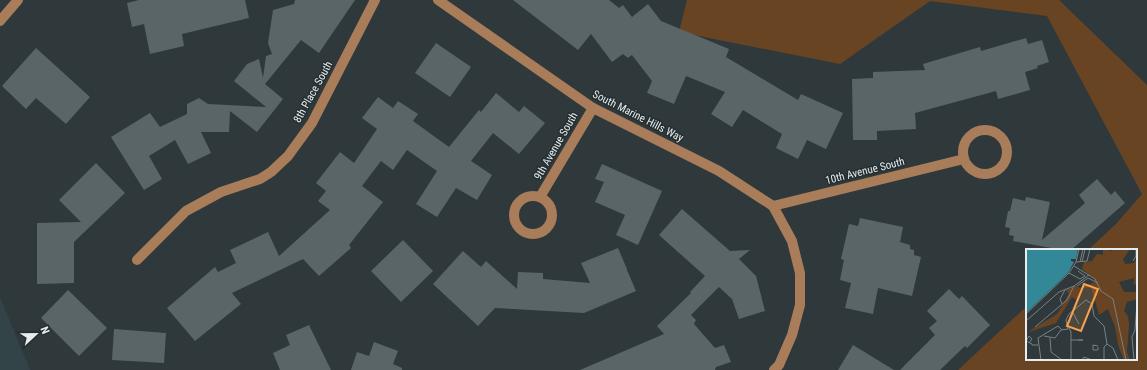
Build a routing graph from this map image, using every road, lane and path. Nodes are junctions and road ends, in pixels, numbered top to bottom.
1 (18, 0) edge
2 (375, 0) edge
3 (438, 0) edge
4 (0, 21) edge
5 (593, 108) junction
6 (964, 158) junction
7 (540, 197) dead end
8 (773, 206) junction
9 (137, 260) dead end
10 (774, 370) edge

1 - 4 street
2 - 9 street, 8th Place South
3 - 5 street, South Marine Hills Way
5 - 7 street, 9th Avenue South
5 - 8 street, South Marine Hills Way
6 - 6 street
6 - 8 street, 10th Avenue South
8 - 10 street

